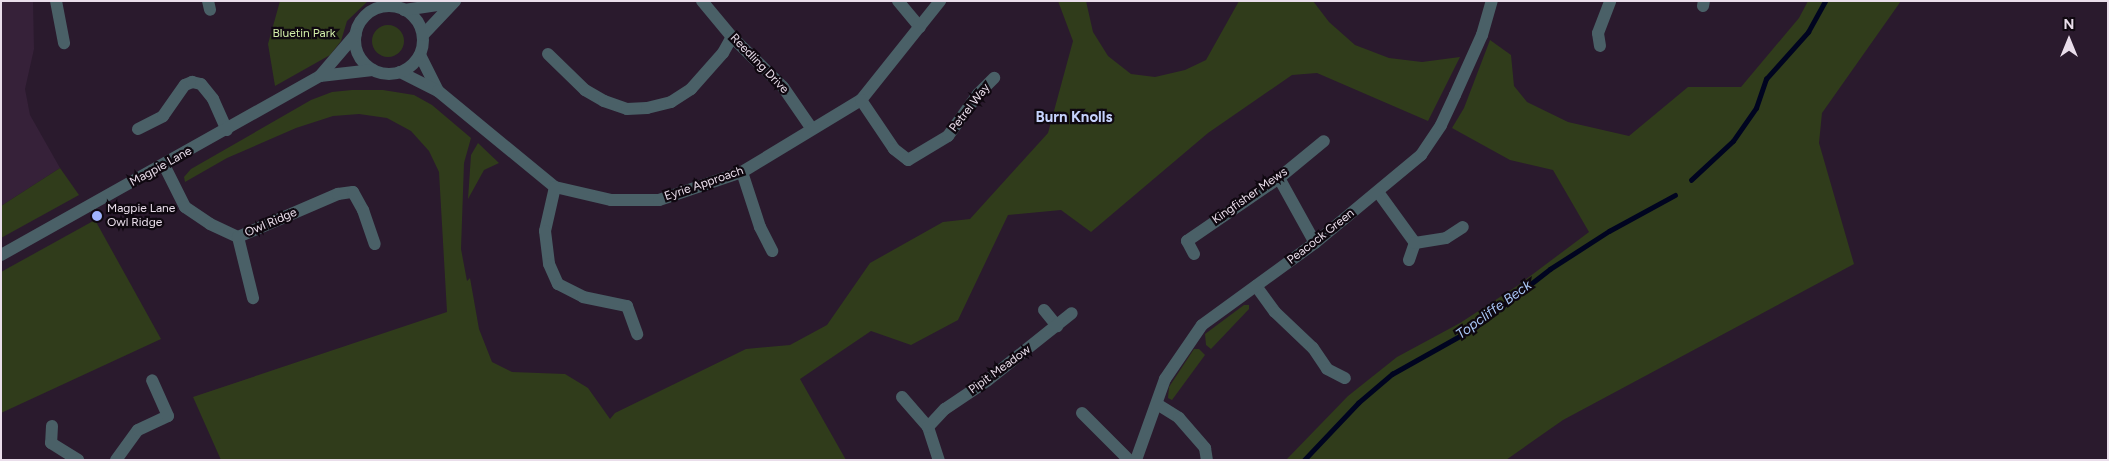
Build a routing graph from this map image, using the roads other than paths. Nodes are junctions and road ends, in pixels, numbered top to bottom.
1 (56, 1) edge
2 (702, 1) edge
3 (898, 1) edge
4 (940, 1) edge
5 (1492, 1) edge
6 (1610, 1) edge
7 (454, 2) edge
8 (404, 10) junction
9 (920, 27) junction
10 (356, 34) junction
11 (423, 34) junction
12 (732, 37) junction
13 (64, 43) dead end
14 (1600, 46) dead end
15 (548, 54) dead end
16 (420, 55) junction
17 (373, 70) junction
18 (400, 72) junction
19 (320, 76) junction
20 (994, 78) dead end
21 (438, 91) junction
22 (861, 100) junction
23 (812, 129) junction
24 (138, 130) dead end
25 (227, 130) junction
26 (1324, 142) dead end
27 (164, 165) junction
28 (742, 172) junction
29 (1279, 178) junction
30 (555, 187) junction
31 (1378, 192) junction
32 (1463, 227) dead end
33 (238, 237) junction
34 (1315, 243) junction
35 (1415, 243) junction
36 (375, 244) dead end
37 (772, 251) dead end
38 (1194, 254) dead end
39 (1, 255) edge
40 (1409, 260) dead end
41 (1256, 286) junction
42 (254, 298) dead end
43 (1044, 310) dead end
44 (1072, 313) dead end
45 (1056, 326) junction
46 (637, 334) dead end
47 (1344, 378) dead end
48 (152, 380) dead end
49 (902, 397) dead end
50 (1157, 404) junction
51 (1082, 413) dead end
52 (52, 426) dead end
53 (928, 426) junction
54 (78, 460) edge
55 (116, 460) edge
56 (939, 460) edge
57 (1129, 460) edge
58 (1136, 460) edge
59 (1207, 460) edge

1 - 13 street
2 - 12 street, Reedling Drive
3 - 9 street
4 - 9 street, Eyrie Approach
5 - 31 street, Peacock Green
6 - 14 street
7 - 8 street
7 - 11 street
8 - 10 street
8 - 11 street
9 - 22 street, Eyrie Approach
10 - 17 street
10 - 19 street, Magpie Lane
11 - 16 street
12 - 15 street
12 - 23 street, Reedling Drive
16 - 18 street
16 - 21 street, Eyrie Approach
17 - 18 street
17 - 19 street, Magpie Lane
18 - 21 street, Eyrie Approach
19 - 25 street, Magpie Lane
20 - 22 street, Petrel Way
21 - 30 street, Eyrie Approach
22 - 23 street, Eyrie Approach
23 - 28 street, Eyrie Approach
24 - 25 street
25 - 27 street, Magpie Lane
26 - 29 street, Kingfisher Mews
27 - 33 street, Owl Ridge
27 - 39 street, Magpie Lane
28 - 30 street, Eyrie Approach
28 - 37 street
29 - 34 street
29 - 38 street, Kingfisher Mews
30 - 46 street
31 - 34 street, Peacock Green
31 - 35 street
32 - 35 street
33 - 36 street, Owl Ridge
33 - 42 street
34 - 41 street, Peacock Green
35 - 40 street
41 - 47 street
41 - 50 street, Peacock Green
43 - 45 street
44 - 45 street, Pipit Meadow
45 - 53 street, Pipit Meadow
48 - 55 street
49 - 53 street
50 - 58 street, Peacock Green
50 - 59 street
51 - 57 street
52 - 54 street
53 - 56 street

